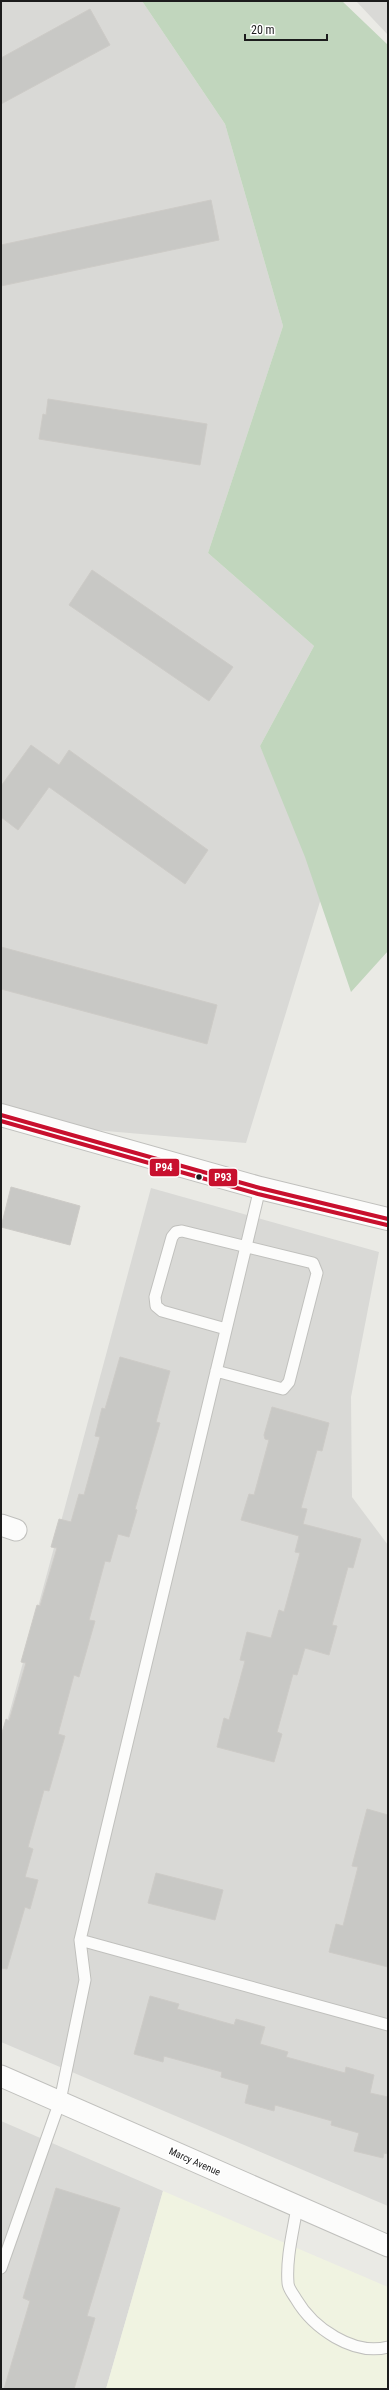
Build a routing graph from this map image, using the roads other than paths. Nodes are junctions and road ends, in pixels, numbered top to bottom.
1 (1, 1114) edge
2 (260, 1188) junction
3 (388, 1218) edge
4 (246, 1246) junction
5 (226, 1330) junction
6 (216, 1371) junction
7 (80, 1940) junction
8 (388, 2025) edge
9 (1, 2076) edge
10 (60, 2101) junction
11 (297, 2207) junction
12 (388, 2246) edge
13 (1, 2268) edge
14 (388, 2347) edge

1 - 2 street
2 - 3 street
2 - 4 lane
4 - 5 lane
4 - 5 lane
4 - 6 lane
5 - 6 lane
6 - 7 lane
7 - 8 lane
7 - 10 lane
9 - 10 street, Marcy Avenue
10 - 11 street, Marcy Avenue
10 - 13 lane
11 - 12 street, Marcy Avenue
11 - 14 lane

